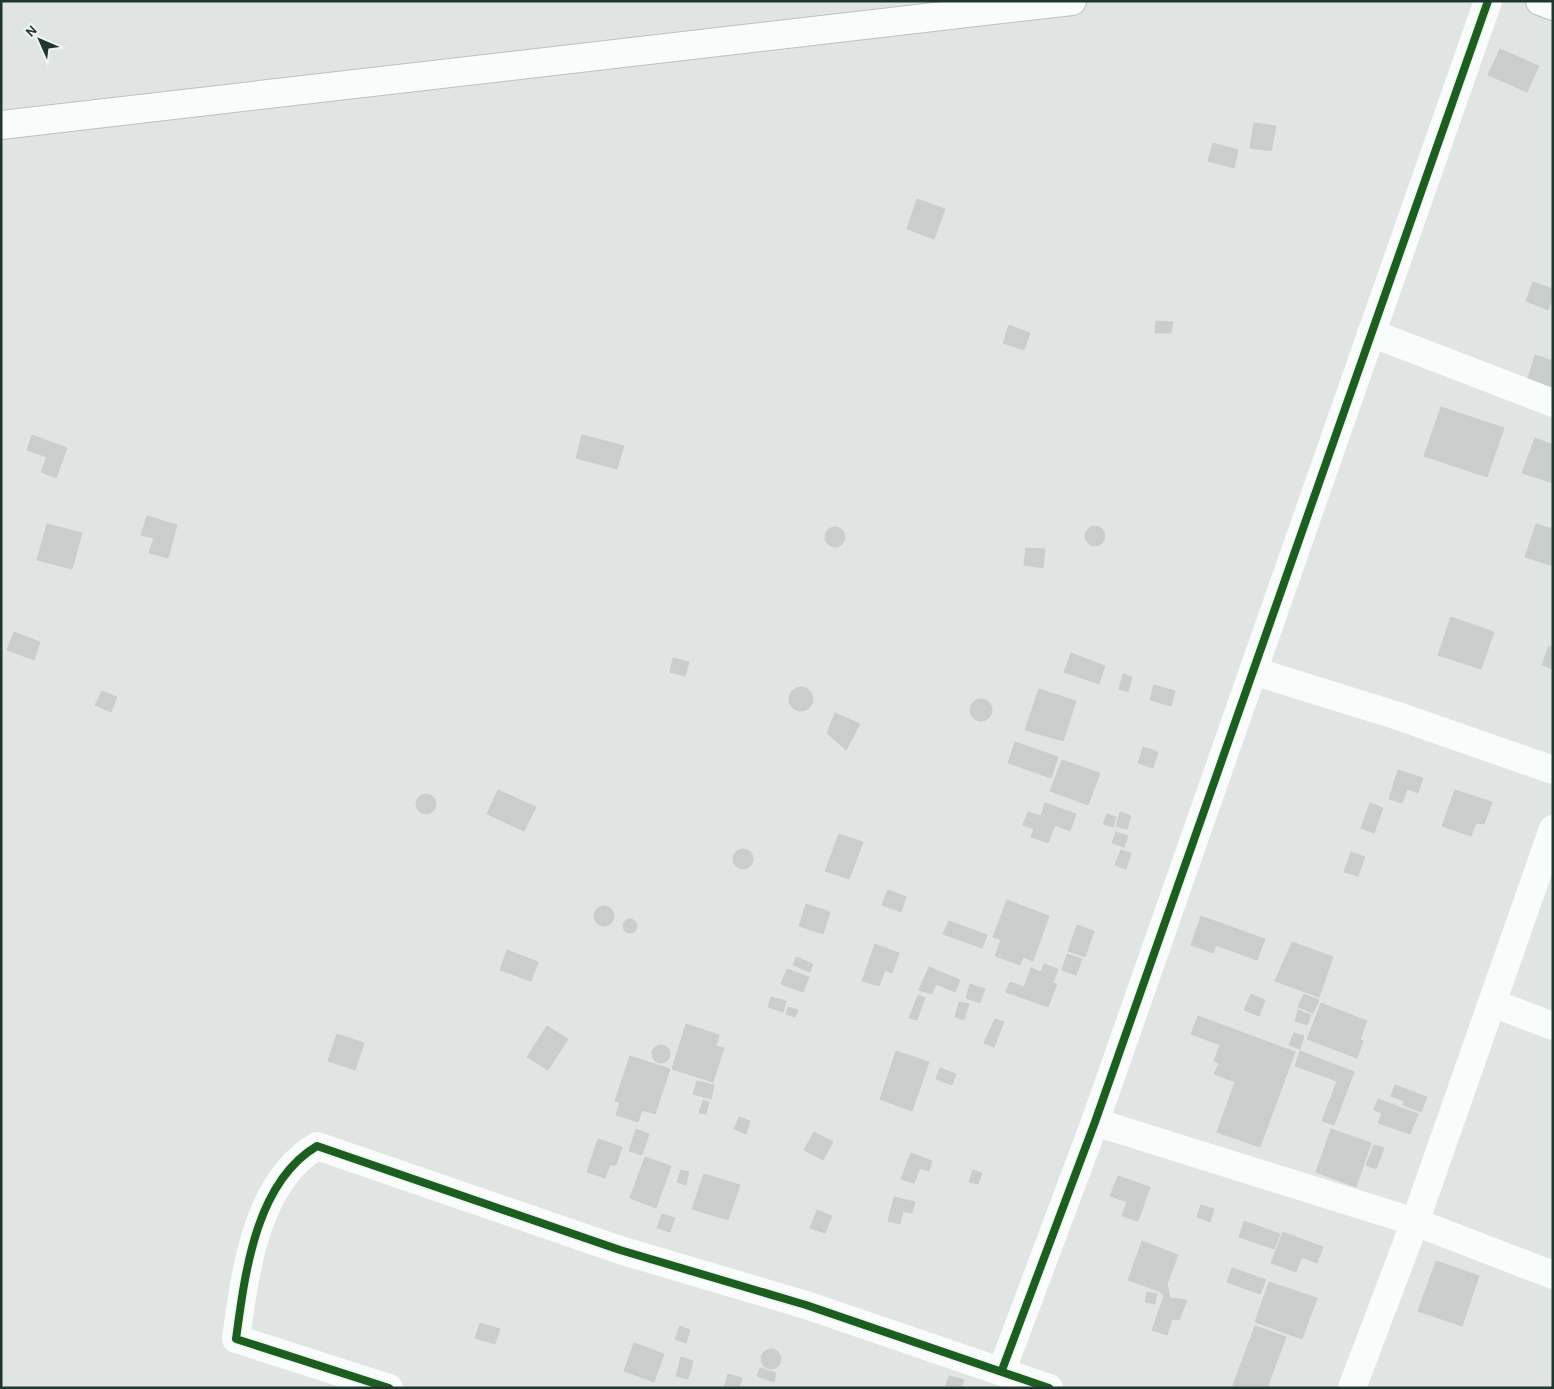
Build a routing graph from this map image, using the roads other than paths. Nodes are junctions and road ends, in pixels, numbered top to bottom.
1 (1072, 1) edge
2 (1488, 1) edge
3 (1540, 1) edge
4 (1553, 6) edge
5 (1, 125) edge
6 (1371, 333) junction
7 (1553, 403) edge
8 (1253, 671) junction
9 (1553, 770) edge
10 (1553, 829) edge
11 (1492, 1003) junction
12 (1553, 1026) edge
13 (1095, 1122) junction
14 (1416, 1222) junction
15 (1553, 1275) edge
16 (1002, 1370) junction
17 (389, 1388) edge
18 (1049, 1388) edge
19 (1352, 1388) edge

1 - 5 street
2 - 6 street
3 - 4 street
6 - 7 street
6 - 8 street
8 - 9 street
8 - 13 street
10 - 11 street
11 - 12 street
11 - 14 street
13 - 14 street
13 - 16 street
14 - 15 street
14 - 19 street
16 - 17 street
16 - 18 street

